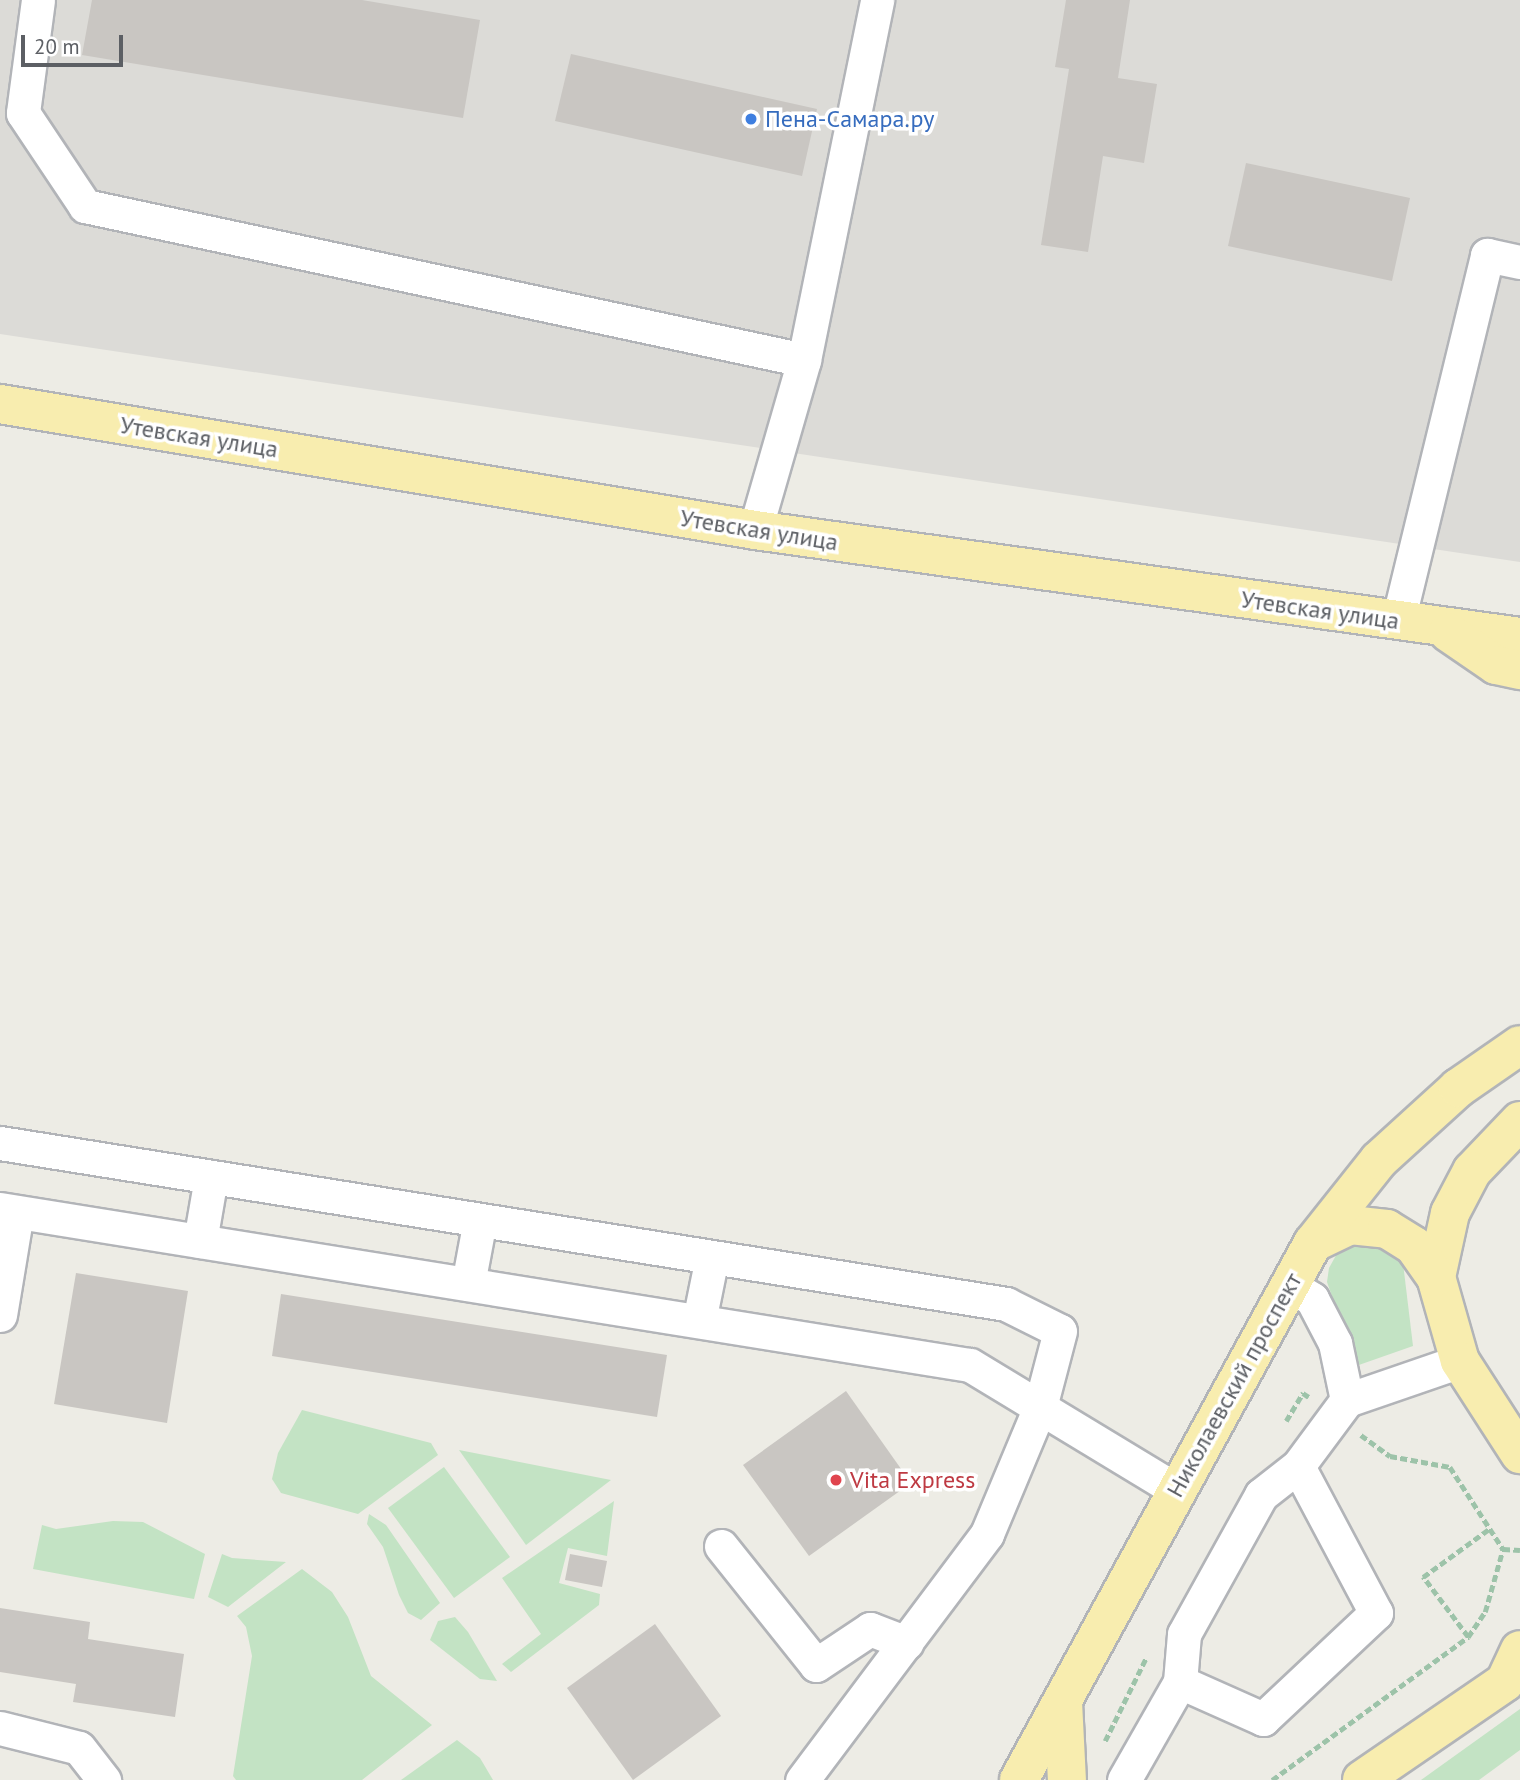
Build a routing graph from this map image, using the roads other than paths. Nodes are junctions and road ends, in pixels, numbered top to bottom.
1 (38, 0) edge
2 (877, 0) edge
3 (1520, 262) edge
4 (804, 360) junction
5 (0, 404) edge
6 (755, 530) junction
7 (1398, 621) junction
8 (1443, 628) junction
9 (1520, 637) edge
10 (1520, 670) edge
11 (1520, 1045) edge
12 (1520, 1121) edge
13 (0, 1143) edge
14 (211, 1177) junction
15 (9, 1210) edge
16 (480, 1220) junction
17 (200, 1241) junction
18 (1313, 1243) junction
19 (712, 1257) junction
20 (1436, 1277) junction
21 (468, 1284) junction
22 (1289, 1285) junction
23 (0, 1315) edge
24 (699, 1321) junction
25 (1460, 1360) junction
26 (1347, 1400) junction
27 (1041, 1407) junction
28 (1520, 1454) edge
29 (1298, 1466) junction
30 (1176, 1490) junction
31 (721, 1546) dead end
32 (906, 1643) junction
33 (1515, 1669) edge
34 (1180, 1682) junction
35 (1063, 1700) junction
36 (0, 1728) edge
37 (1126, 1779) edge
38 (104, 1780) edge
39 (802, 1780) edge
40 (1019, 1780) edge
41 (1067, 1780) edge
42 (1362, 1780) edge

1 - 4 lane
2 - 4 lane
3 - 7 lane
4 - 6 lane
5 - 6 main road, Утевская улица
6 - 7 main road, Утевская улица
7 - 8 main road, Утевская улица
8 - 9 main road, Утевская улица
8 - 10 main road
11 - 18 main road, Николаевский проспект
12 - 20 main road
13 - 14 lane
14 - 16 lane
14 - 17 lane
15 - 17 lane
15 - 23 lane
16 - 19 lane
16 - 21 lane
17 - 21 lane
18 - 20 main road
18 - 22 main road, Николаевский проспект
19 - 24 lane
19 - 27 lane
20 - 25 main road
21 - 24 lane
22 - 26 lane
22 - 30 main road, Николаевский проспект
24 - 27 lane
25 - 26 lane
25 - 28 main road
26 - 29 lane
27 - 30 lane
27 - 32 lane
29 - 34 lane
29 - 34 lane
30 - 35 main road, Николаевский проспект
31 - 32 lane
32 - 39 lane
33 - 42 main road
34 - 37 lane
35 - 40 main road, Николаевский проспект
35 - 41 main road
36 - 38 lane

